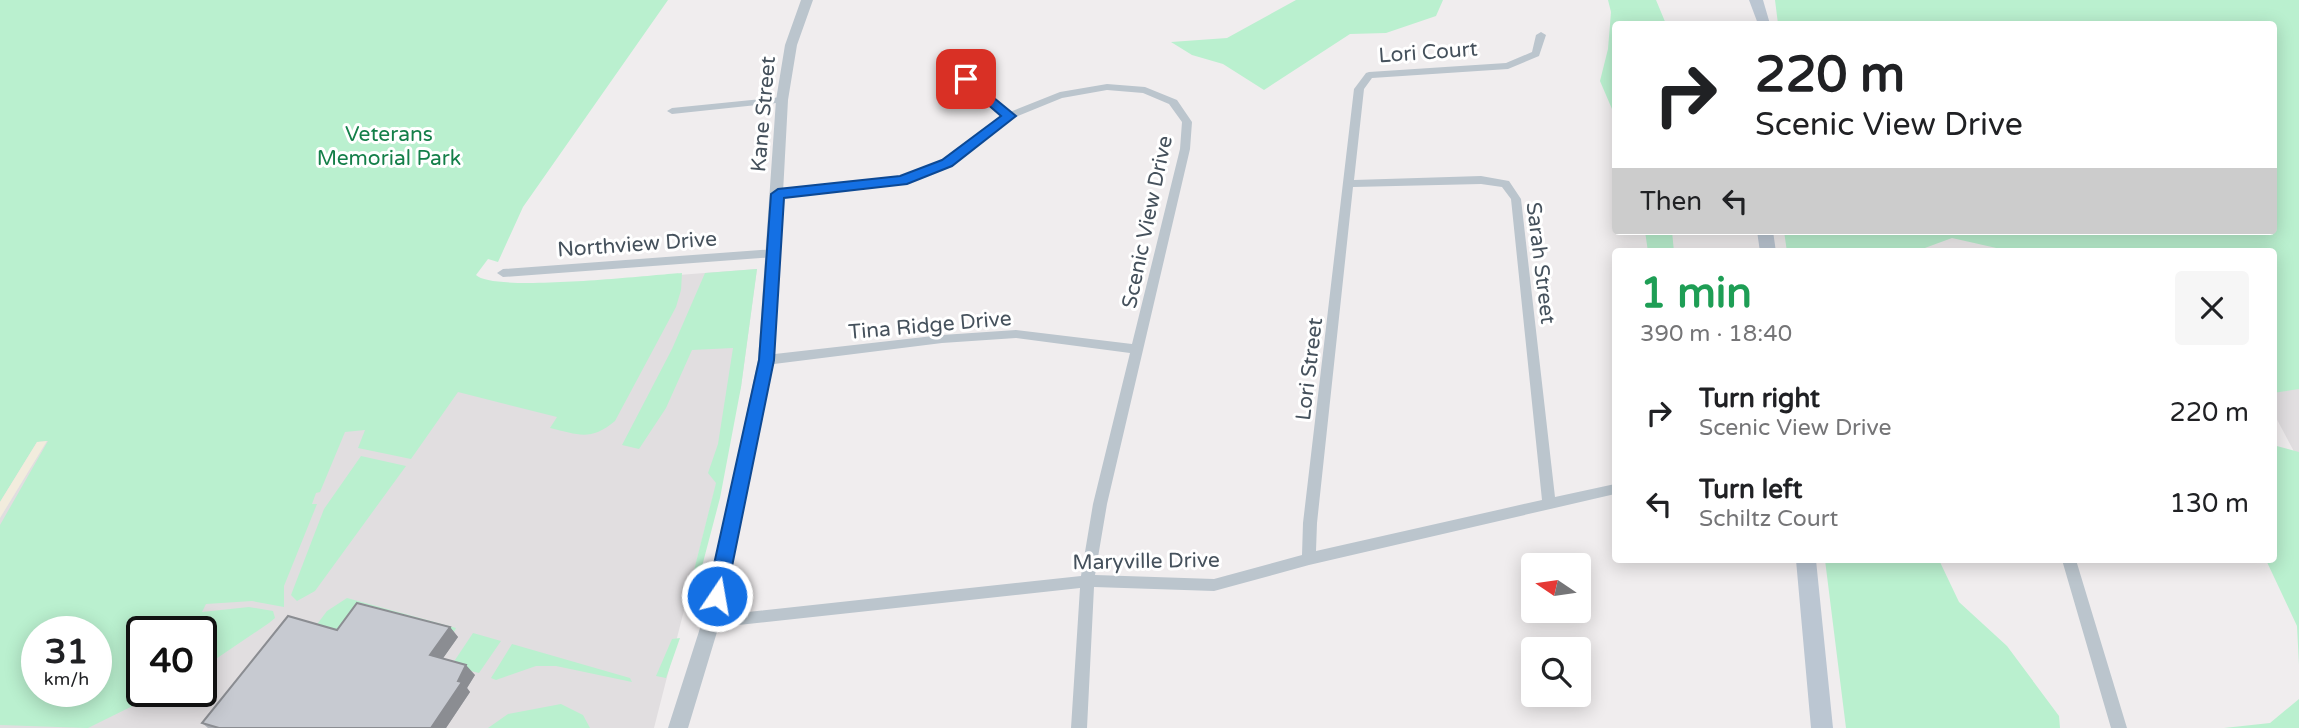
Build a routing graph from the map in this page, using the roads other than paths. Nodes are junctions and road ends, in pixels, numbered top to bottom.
1 (807, 0) edge
2 (1756, 0) edge
3 (1763, 21) edge
4 (1541, 35) dead end
5 (966, 79) dead end
6 (782, 100) junction
7 (672, 111) dead end
8 (1009, 116) junction
9 (1350, 184) junction
10 (778, 194) junction
11 (774, 253) junction
12 (503, 273) dead end
13 (1138, 349) junction
14 (766, 360) junction
15 (1612, 490) edge
16 (1549, 503) junction
17 (1308, 559) junction
18 (1806, 563) edge
19 (2070, 563) edge
20 (1087, 581) junction
21 (711, 622) junction
22 (678, 728) edge
23 (1079, 728) edge
24 (1822, 728) edge
25 (2119, 728) edge

1 - 6 street, Kane Street
2 - 3 main road
4 - 9 street, Lori Court
5 - 8 street
6 - 7 street
6 - 10 street, Kane Street
8 - 10 street, Scenic View Drive
8 - 13 street, Scenic View Drive
9 - 16 street, Sarah Street
9 - 17 street, Lori Street
10 - 11 street, Kane Street
11 - 12 street, Northview Drive
11 - 14 street, Kane Street
13 - 14 street, Tina Ridge Drive
13 - 20 street, Scenic View Drive
14 - 21 street, Kane Street
15 - 16 street, Maryville Drive
16 - 17 street, Maryville Drive
17 - 20 street, Maryville Drive
18 - 24 main road
19 - 25 street
20 - 21 street, Maryville Drive
20 - 23 street, Scenic View Drive
21 - 22 street, Kane Street

